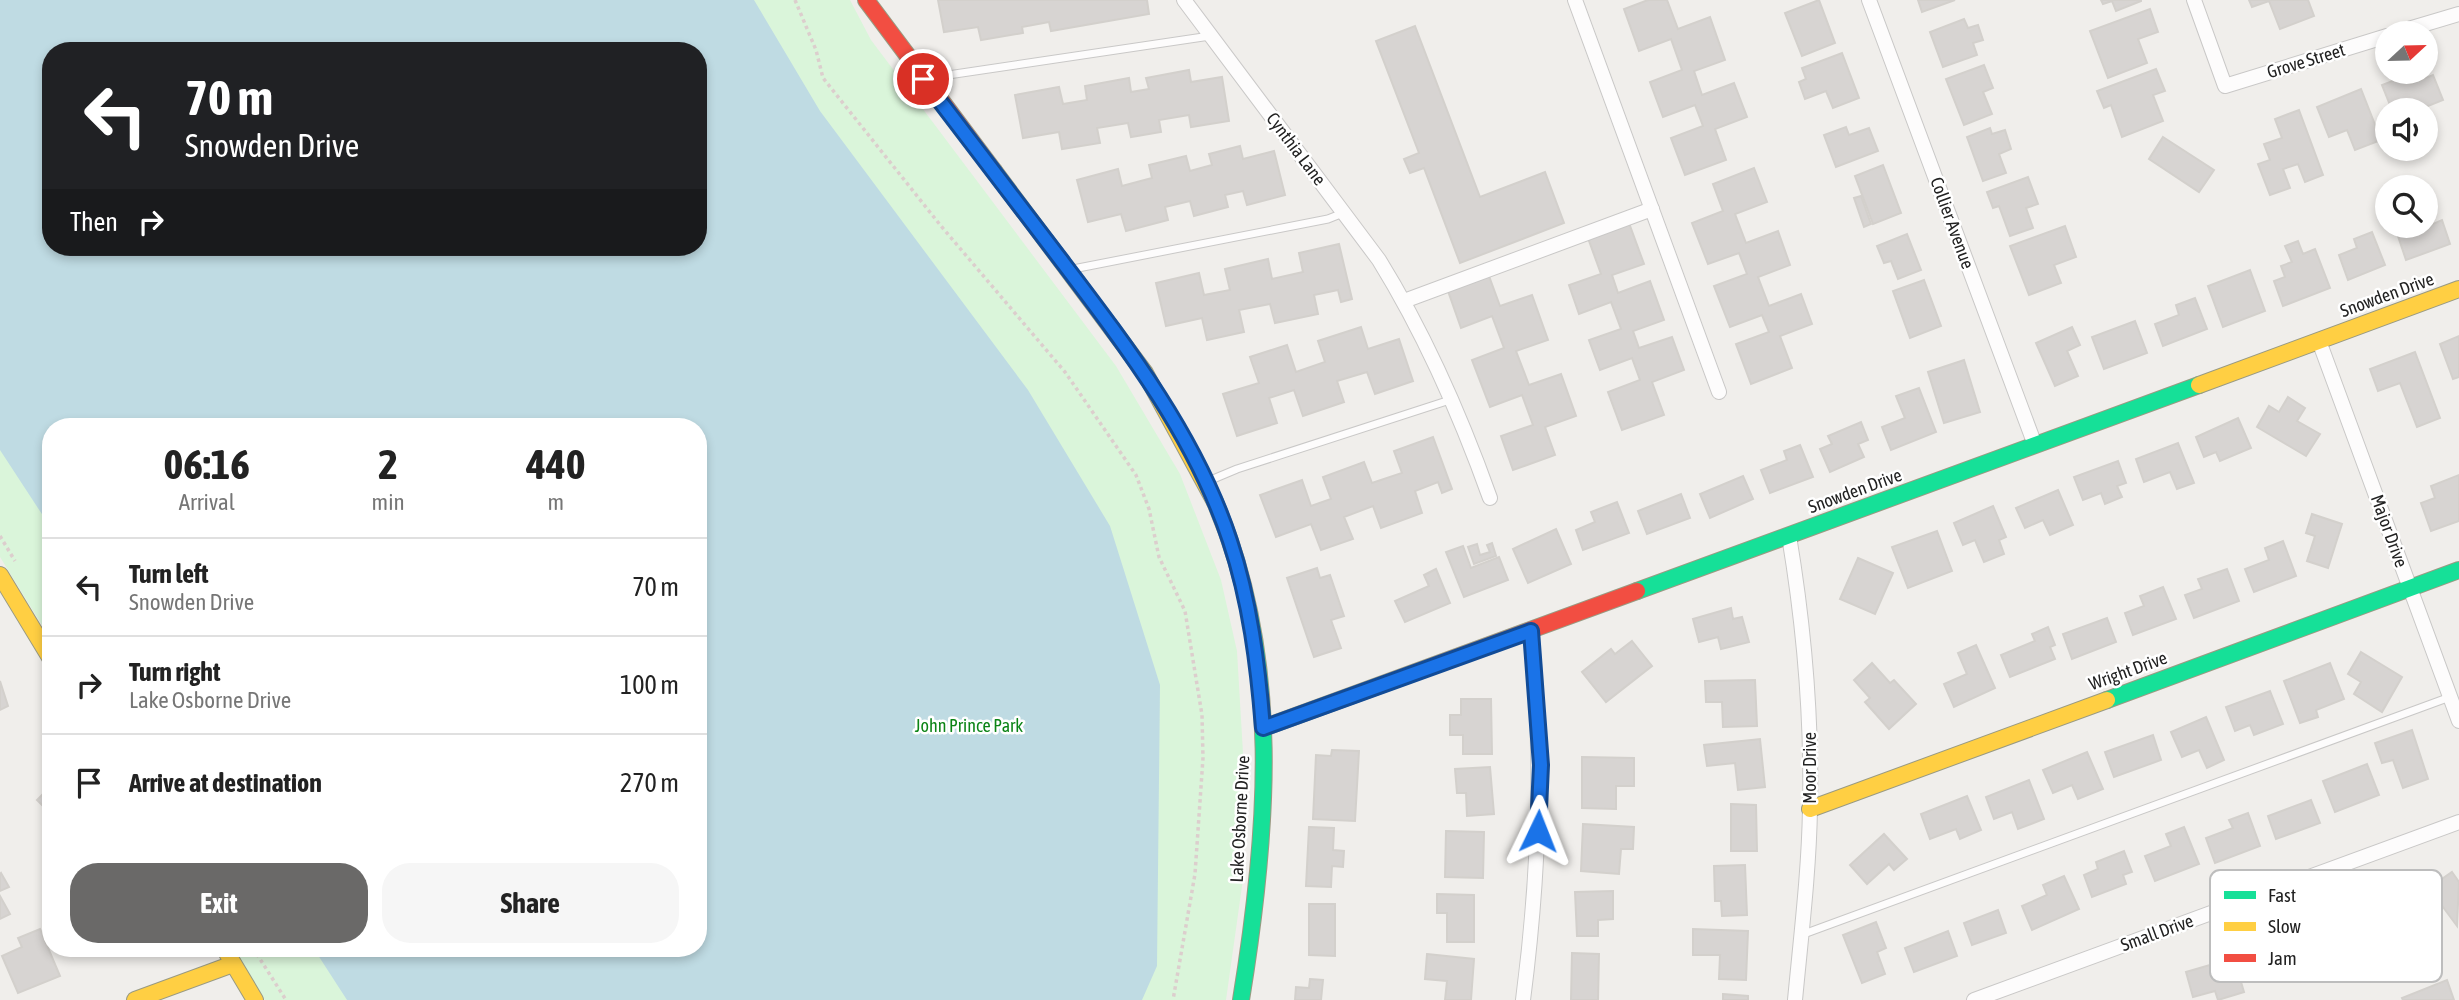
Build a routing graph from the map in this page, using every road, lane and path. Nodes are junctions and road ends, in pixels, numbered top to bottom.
1 (795, 0) edge
2 (866, 0) edge
3 (1184, 0) edge
4 (1575, 0) edge
5 (1869, 0) edge
6 (2194, 0) edge
7 (2459, 14) edge
8 (2435, 21) edge
9 (1211, 36) junction
10 (2375, 40) edge
11 (923, 79) junction
12 (1652, 209) junction
13 (1343, 213) junction
14 (1069, 270) junction
15 (2459, 289) edge
16 (1404, 301) junction
17 (2319, 341) junction
18 (1719, 392) dead end
19 (1453, 400) junction
20 (2035, 445) junction
21 (1206, 482) junction
22 (1490, 498) dead end
23 (1789, 536) junction
24 (2459, 570) edge
25 (0, 575) edge
26 (2410, 588) junction
27 (1531, 631) junction
28 (42, 644) edge
29 (2450, 697) junction
30 (2459, 721) edge
31 (1263, 728) junction
32 (1810, 809) junction
33 (2459, 822) edge
34 (2328, 870) edge
35 (2210, 913) edge
36 (1801, 935) junction
37 (229, 957) edge
38 (259, 957) edge
39 (233, 964) junction
40 (135, 1000) edge
41 (255, 1000) edge
42 (286, 1000) edge
43 (1173, 1000) edge
44 (1241, 1000) edge
45 (1523, 1000) edge
46 (1795, 1000) edge
47 (1974, 1000) edge

1 - 43 path
2 - 11 street, Lake Osborne Drive
3 - 9 street, Cynthia Lane
4 - 12 street
5 - 20 street, Collier Avenue
6 - 10 street, Grove Street
7 - 8 street
9 - 11 lane
9 - 13 street, Cynthia Lane
11 - 14 street, Lake Osborne Drive
12 - 16 street
12 - 18 street
13 - 14 lane
13 - 16 street, Cynthia Lane
14 - 21 street, Lake Osborne Drive
15 - 17 street, Snowden Drive
16 - 19 street, Cynthia Lane
17 - 20 street, Snowden Drive
17 - 26 street, Major Drive
19 - 21 lane
19 - 22 street, Cynthia Lane
20 - 23 street, Snowden Drive
21 - 31 street, Lake Osborne Drive
23 - 27 street, Snowden Drive
23 - 32 street, Moor Drive
24 - 26 street, Wright Drive
25 - 28 street
26 - 29 street, Major Drive
26 - 32 street, Wright Drive
27 - 31 street, Snowden Drive
27 - 45 street
29 - 30 street, Major Drive
29 - 36 lane
31 - 44 street, Lake Osborne Drive
32 - 36 street, Moor Drive
33 - 34 street, Small Drive
35 - 47 street, Small Drive
36 - 46 street, Moor Drive
37 - 39 street
38 - 42 path
39 - 40 street
39 - 41 street

